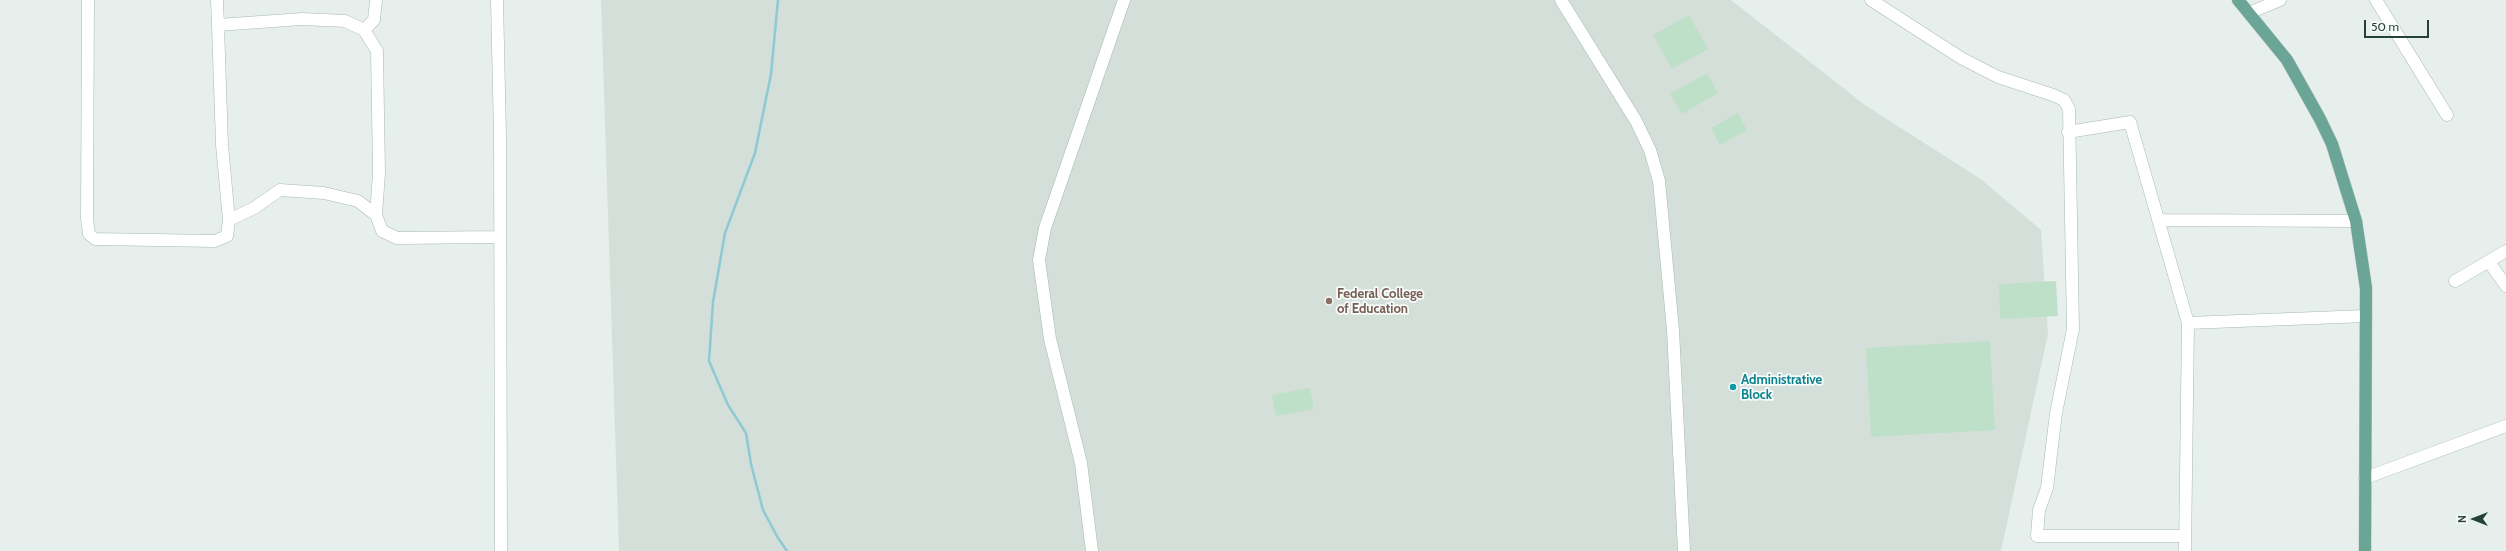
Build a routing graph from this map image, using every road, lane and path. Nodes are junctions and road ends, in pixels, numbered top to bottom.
1 (88, 0) edge
2 (217, 0) edge
3 (376, 0) edge
4 (497, 0) edge
5 (1124, 0) edge
6 (1561, 0) edge
7 (1871, 0) edge
8 (2238, 0) edge
9 (2280, 0) edge
10 (2376, 0) edge
11 (2249, 14) junction
12 (218, 25) junction
13 (364, 30) junction
14 (2447, 115) dead end
15 (2068, 132) junction
16 (376, 215) junction
17 (229, 220) junction
18 (2158, 220) junction
19 (2356, 221) junction
20 (500, 237) junction
21 (2506, 251) edge
22 (2489, 262) junction
23 (2455, 282) dead end
24 (2506, 286) edge
25 (2366, 316) junction
26 (2188, 323) junction
27 (2506, 426) edge
28 (2365, 478) junction
29 (2185, 536) junction
30 (500, 551) edge
31 (1092, 551) edge
32 (1684, 551) edge
33 (2185, 551) edge
34 (2365, 551) edge

1 - 17 street
2 - 12 street
3 - 13 street
4 - 20 street
5 - 31 street
6 - 32 street
7 - 15 street
8 - 11 main road
9 - 11 street
10 - 14 street
11 - 19 main road
12 - 13 street
12 - 17 street
13 - 16 street
15 - 18 street
15 - 29 street
16 - 17 street
16 - 20 street
18 - 19 street
18 - 26 street
19 - 25 main road
20 - 30 street
21 - 22 street
22 - 23 street
22 - 24 street
25 - 26 street
25 - 28 main road
26 - 29 street
27 - 28 street
28 - 34 main road
29 - 33 street

